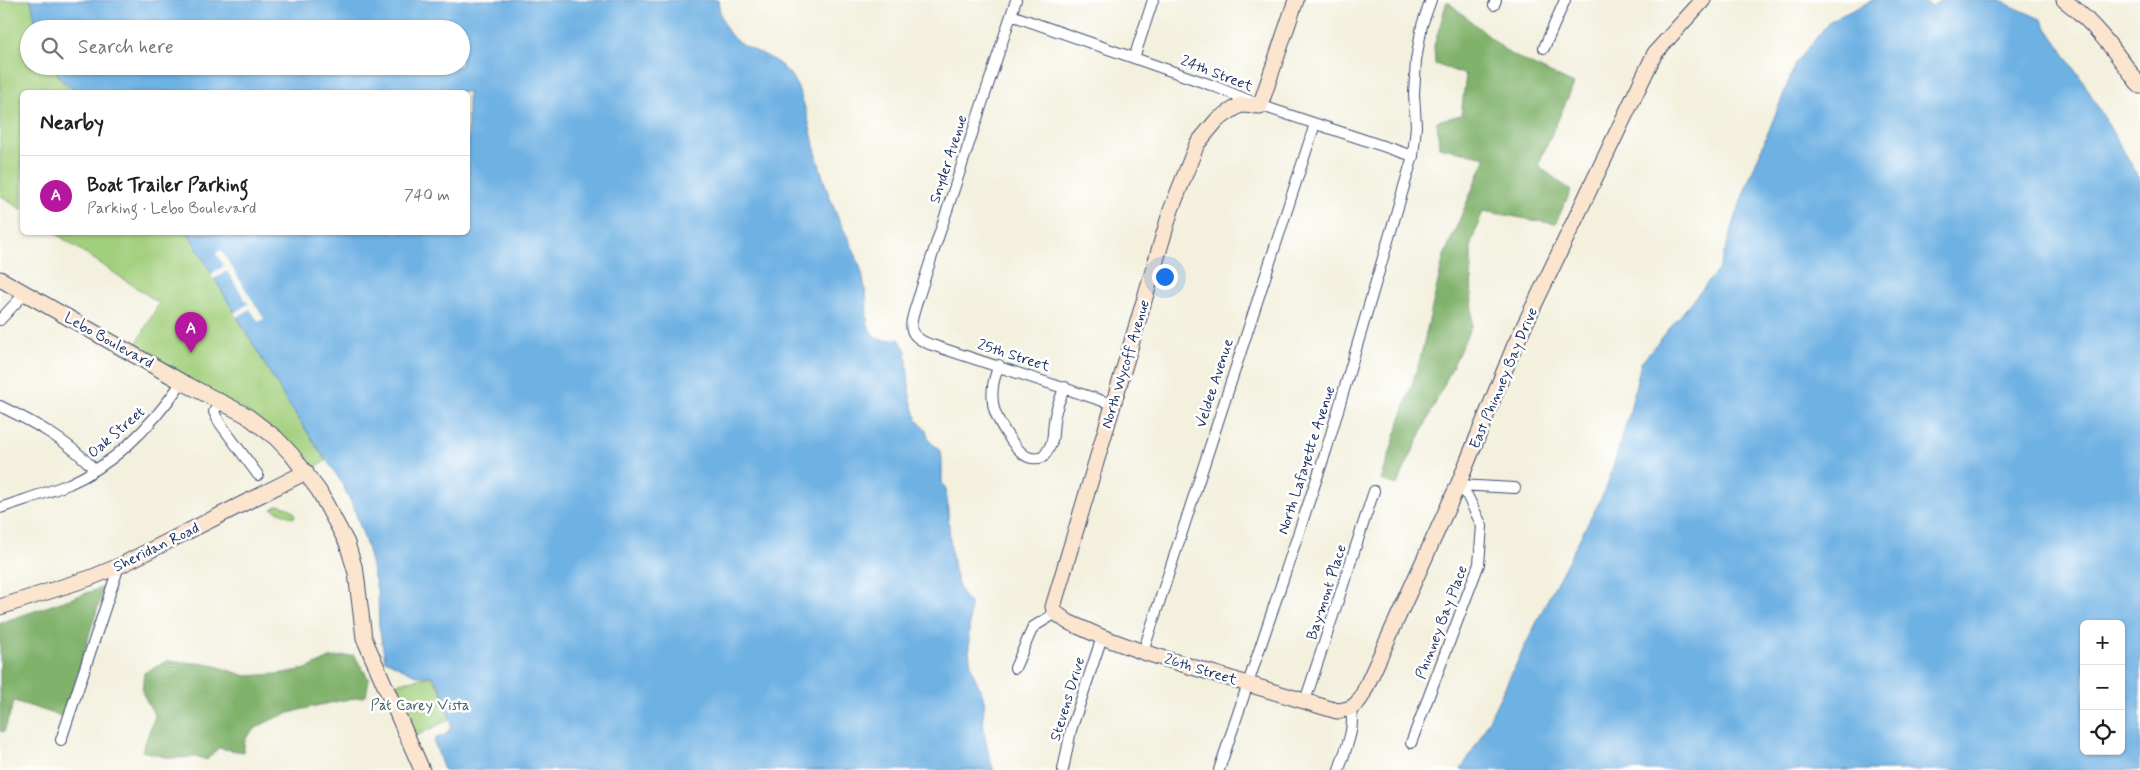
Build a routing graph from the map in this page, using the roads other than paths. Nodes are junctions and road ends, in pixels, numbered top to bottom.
1 (1016, 0) edge
2 (1153, 0) edge
3 (1296, 0) edge
4 (1431, 0) edge
5 (1565, 0) edge
6 (1703, 0) edge
7 (2064, 0) edge
8 (1011, 15) junction
9 (1544, 48) dead end
10 (1134, 58) junction
11 (2140, 86) edge
12 (1260, 106) junction
13 (1315, 124) junction
14 (1414, 156) junction
15 (0, 279) edge
16 (25, 293) junction
17 (0, 320) edge
18 (911, 329) joint
19 (999, 365) junction
20 (182, 382) junction
21 (1065, 388) junction
22 (218, 400) junction
23 (1112, 404) junction
24 (0, 406) edge
25 (95, 470) junction
26 (306, 472) junction
27 (258, 475) dead end
28 (1458, 485) junction
29 (1516, 488) dead end
30 (1374, 491) dead end
31 (0, 508) edge
32 (118, 566) junction
33 (0, 608) edge
34 (1056, 613) junction
35 (1102, 637) junction
36 (1143, 652) junction
37 (1015, 668) dead end
38 (1248, 684) junction
39 (1305, 701) junction
40 (1350, 709) junction
41 (61, 740) dead end
42 (1411, 743) dead end
43 (422, 770) edge
44 (1062, 770) edge
45 (1219, 770) edge
46 (1339, 770) edge

1 - 8 street, Snyder Avenue
2 - 10 street
3 - 12 street
4 - 14 street, North Lafayette Avenue
5 - 9 street
6 - 28 street, East Phinney Bay Drive
7 - 11 street
8 - 10 street, 24th Street
8 - 18 street, Snyder Avenue
10 - 12 street, 24th Street
12 - 13 street, 24th Street
12 - 23 street, North Wycoff Avenue
13 - 14 street, 24th Street
13 - 36 street, Veldee Avenue
14 - 38 street, North Lafayette Avenue
15 - 16 street, Lebo Boulevard
16 - 17 street
16 - 20 street, Lebo Boulevard
18 - 19 street, 25th Street
19 - 21 street, 25th Street
19 - 21 street
20 - 22 street, Lebo Boulevard
20 - 25 street, Oak Street
21 - 23 street, 25th Street
22 - 26 street, Lebo Boulevard
22 - 27 street
23 - 34 street, North Wycoff Avenue
24 - 25 street
25 - 31 street, Oak Street
26 - 32 street, Sheridan Road
26 - 43 street, Lebo Boulevard
28 - 29 street
28 - 40 street, East Phinney Bay Drive
28 - 42 street, Phinney Bay Place
30 - 39 street, Baymont Place
32 - 33 street, Sheridan Road
32 - 41 street
34 - 35 street, 26th Street
34 - 37 street
35 - 36 street, 26th Street
35 - 44 street, Stevens Drive
36 - 38 street, 26th Street
38 - 39 street, 26th Street
38 - 45 street, North Lafayette Avenue
39 - 40 street, 26th Street
40 - 46 street

